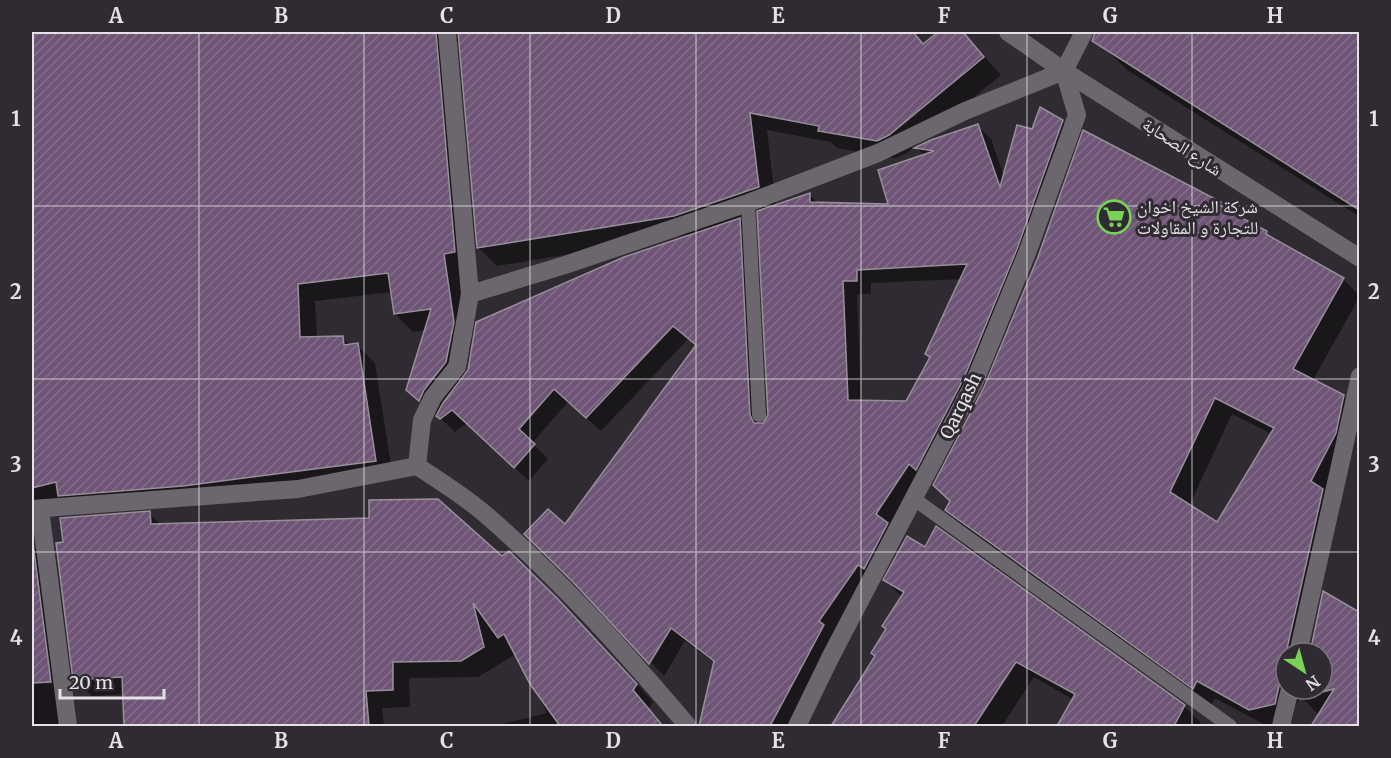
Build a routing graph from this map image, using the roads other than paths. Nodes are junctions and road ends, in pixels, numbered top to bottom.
1 (447, 32) edge
2 (1008, 32) edge
3 (1084, 32) edge
4 (1064, 71) junction
5 (748, 203) junction
6 (1359, 258) edge
7 (470, 294) junction
8 (1359, 376) edge
9 (759, 415) dead end
10 (417, 466) junction
11 (914, 499) junction
12 (36, 509) edge
13 (1301, 641) edge
14 (1287, 701) edge
15 (68, 726) edge
16 (688, 726) edge
17 (797, 726) edge
18 (1230, 726) edge
19 (1281, 726) edge

1 - 7 street
2 - 4 street, شارع الصحابة
3 - 4 street
4 - 5 street
4 - 6 street, شارع الصحابة
4 - 11 street, Qarqash
5 - 7 street
5 - 9 lane
7 - 10 street
8 - 13 street
10 - 12 street
10 - 16 street
11 - 17 street, Qarqash
11 - 18 lane
12 - 15 street
14 - 19 street

